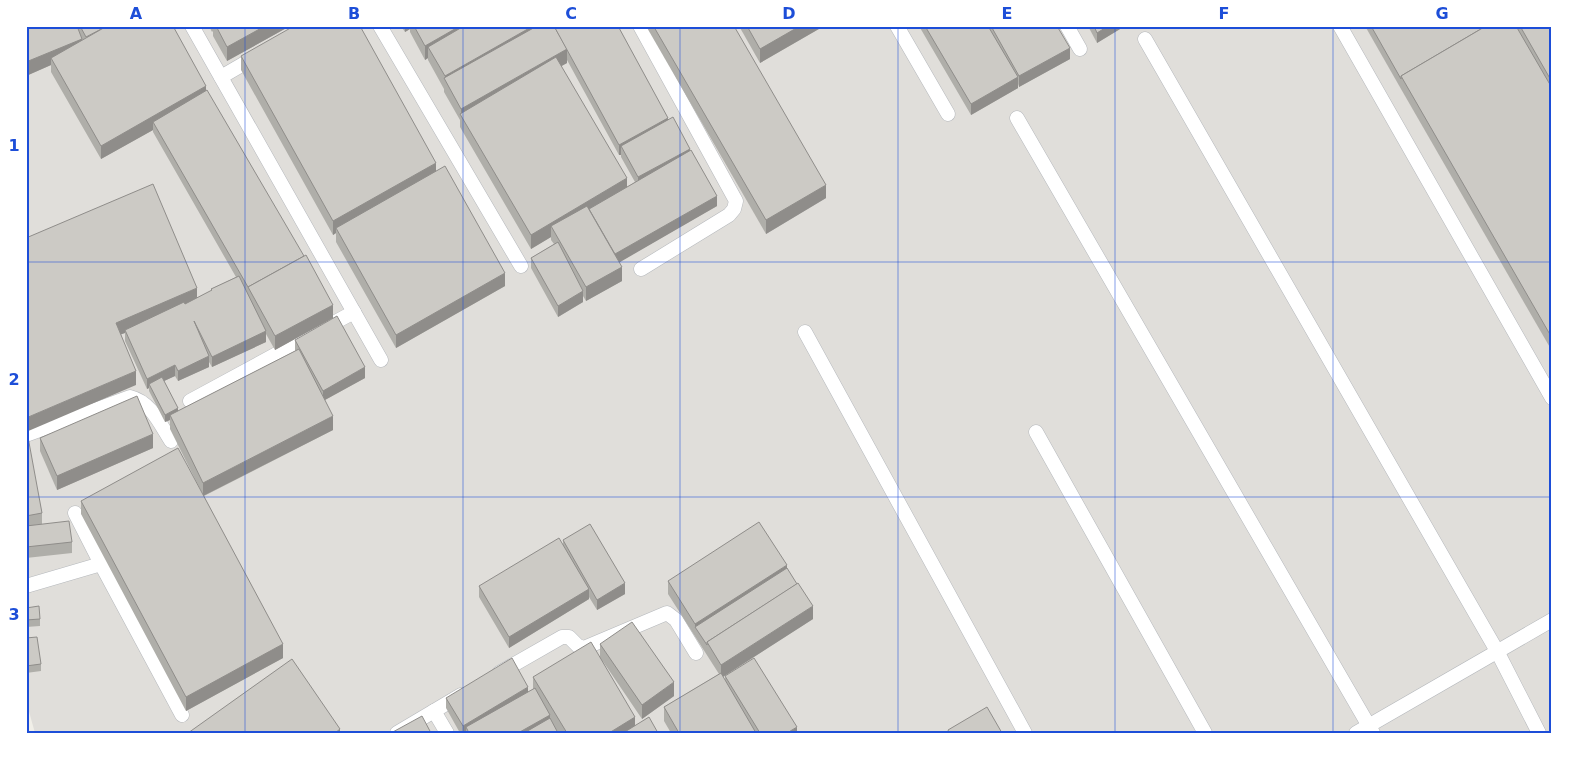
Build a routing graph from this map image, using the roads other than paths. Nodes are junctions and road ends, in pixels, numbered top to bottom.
1 (192, 26) edge
2 (380, 26) edge
3 (640, 26) edge
4 (897, 26) edge
5 (1067, 26) edge
6 (1340, 26) edge
7 (1145, 39) dead end
8 (268, 49) edge
9 (1080, 49) dead end
10 (221, 77) junction
11 (948, 114) dead end
12 (1017, 118) dead end
13 (521, 266) dead end
14 (641, 269) dead end
15 (354, 312) junction
16 (805, 332) dead end
17 (381, 360) dead end
18 (1552, 398) edge
19 (190, 401) dead end
20 (1036, 432) dead end
21 (26, 435) edge
22 (171, 441) dead end
23 (75, 513) dead end
24 (101, 564) junction
25 (26, 586) edge
26 (1552, 620) edge
27 (1497, 651) junction
28 (696, 653) dead end
29 (434, 711) junction
30 (182, 715) dead end
31 (1371, 729) edge
32 (397, 733) edge
33 (448, 733) edge
34 (1025, 733) edge
35 (1205, 733) edge
36 (1356, 733) edge
37 (1539, 733) edge

1 - 10 lane
2 - 13 lane
3 - 14 lane
4 - 11 lane
5 - 9 lane
6 - 18 lane
7 - 27 lane
8 - 10 lane
10 - 15 lane
12 - 31 lane
15 - 17 lane
15 - 19 lane
16 - 34 lane
20 - 35 lane
21 - 22 lane
23 - 24 lane
24 - 25 lane
24 - 30 lane
26 - 27 lane
27 - 31 lane
27 - 37 lane
28 - 29 lane
29 - 32 lane
29 - 33 lane
31 - 36 lane

